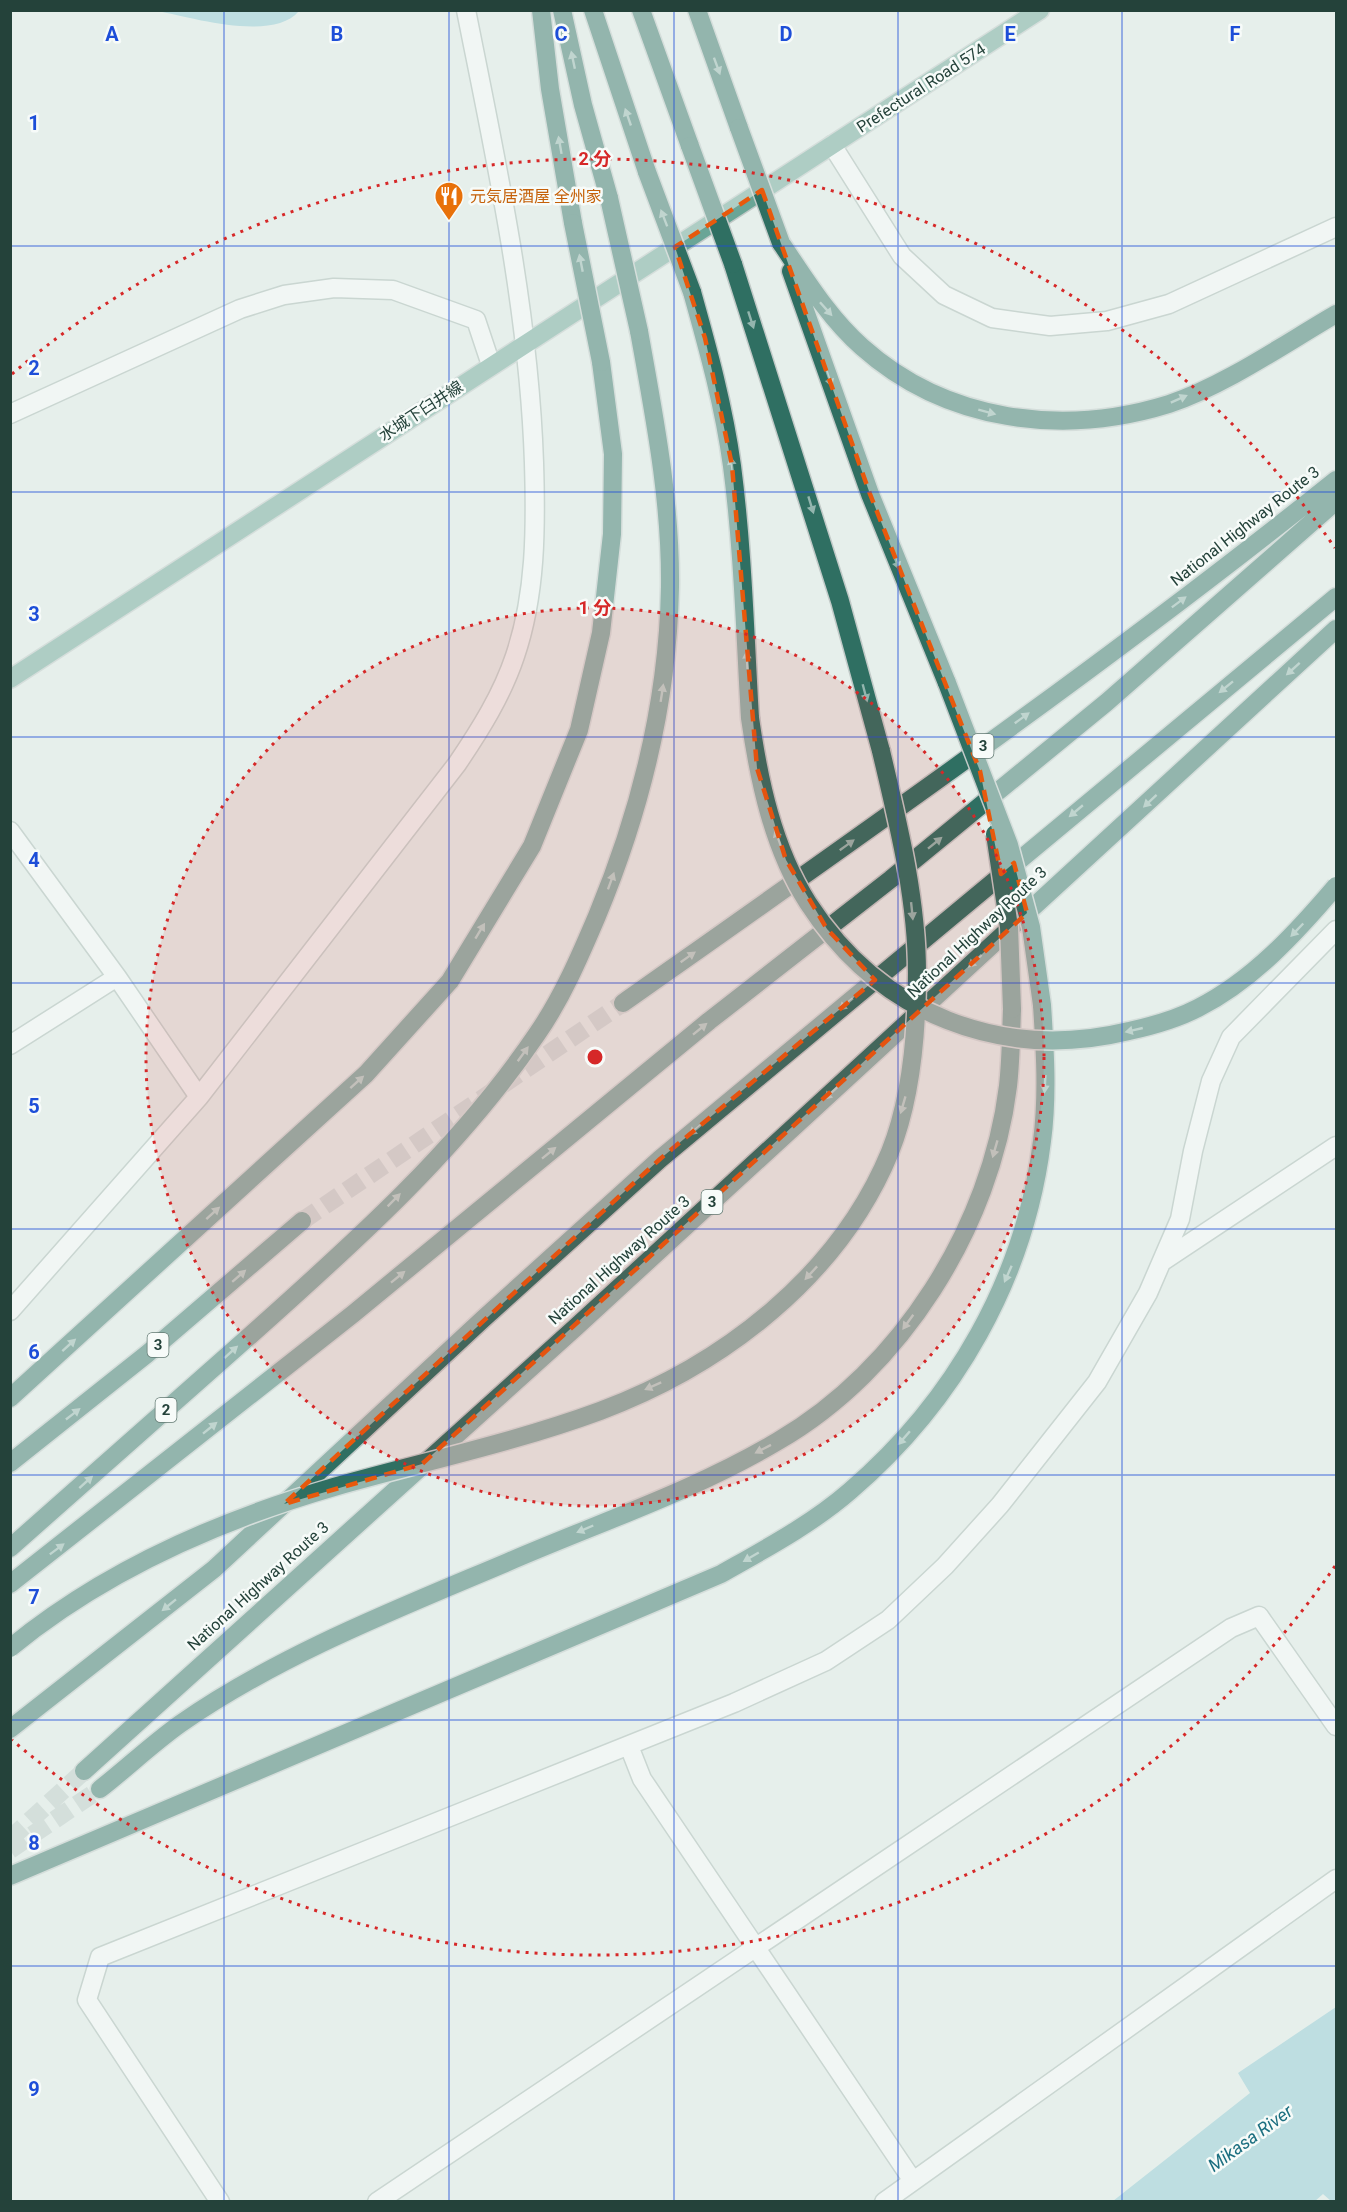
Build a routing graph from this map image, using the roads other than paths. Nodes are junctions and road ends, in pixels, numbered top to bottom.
1 (466, 10) edge
2 (541, 10) edge
3 (562, 10) edge
4 (592, 10) edge
5 (641, 10) edge
6 (697, 10) edge
7 (1040, 10) edge
8 (832, 145) junction
9 (1336, 228) edge
10 (781, 243) junction
11 (1336, 314) edge
12 (526, 344) junction
13 (491, 365) junction
14 (10, 414) edge
15 (1336, 480) edge
16 (1336, 501) edge
17 (1336, 597) edge
18 (1336, 629) edge
19 (10, 679) edge
20 (981, 771) junction
21 (10, 831) edge
22 (1336, 886) edge
23 (1336, 930) edge
24 (117, 976) junction
25 (623, 1003) tunnel mouth
26 (10, 1046) edge
27 (199, 1097) junction
28 (1336, 1146) edge
29 (302, 1221) tunnel mouth
30 (1162, 1261) junction
31 (10, 1311) edge
32 (10, 1398) edge
33 (10, 1463) edge
34 (10, 1548) edge
35 (10, 1584) edge
36 (10, 1648) edge
37 (1335, 1719) edge
38 (10, 1729) edge
39 (629, 1746) junction
40 (84, 1771) tunnel mouth
41 (100, 1789) tunnel mouth
42 (10, 1876) edge
43 (1336, 1879) edge
44 (755, 1947) junction
45 (913, 2181) junction
46 (220, 2202) edge
47 (377, 2202) edge
48 (884, 2202) edge

1 - 12 street
32 -> 2 highway, bridge
34 -> 3 highway, 2, bridge
22 -> 4 highway, bridge
5 -> 36 highway, bridge
6 -> 10 highway, bridge
7 - 8 main road, Prefectural Road 574
8 - 9 street
8 - 12 main road, 水城下臼井線
10 -> 11 highway
10 -> 20 highway, bridge
12 - 13 main road, 水城下臼井線
12 - 27 street
13 - 14 street
13 - 19 main road, 水城下臼井線
25 -> 15 highway, National Highway Route 3 / 3
35 -> 16 highway
17 -> 38 highway
18 -> 40 highway, National Highway Route 3 / 3
20 -> 41 highway, bridge
20 -> 42 highway, bridge
21 - 24 street
23 - 30 street
24 - 26 street
24 - 27 street
27 - 31 street
28 - 30 street
33 -> 29 highway, 3
30 - 39 street
37 - 44 street
39 - 44 street
39 - 46 street
43 - 45 street
44 - 45 street
44 - 47 street
45 - 48 street

